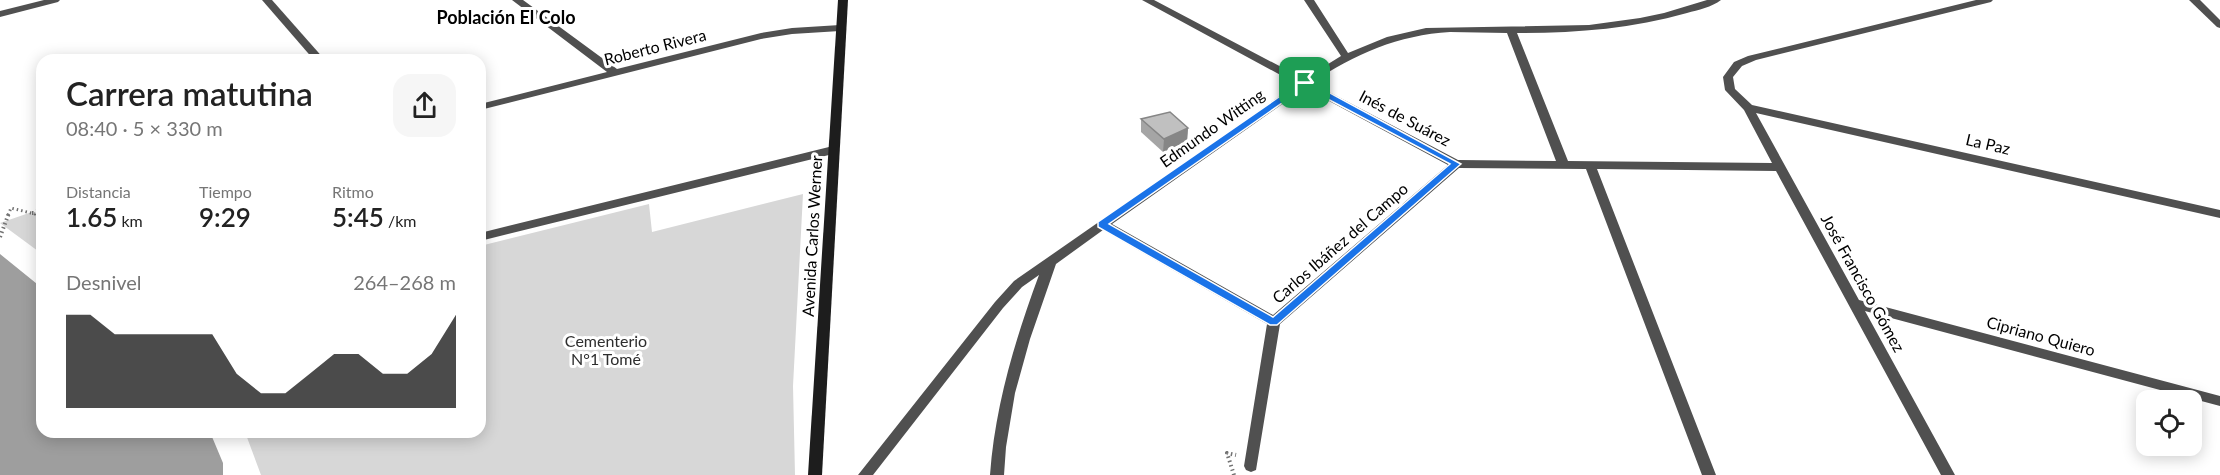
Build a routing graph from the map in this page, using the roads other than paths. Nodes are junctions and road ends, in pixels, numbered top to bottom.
1 (55, 0) edge
2 (267, 0) edge
3 (517, 0) edge
4 (843, 0) edge
5 (1147, 0) edge
6 (1309, 0) edge
7 (1716, 0) edge
8 (1988, 0) edge
9 (2194, 0) edge
10 (0, 14) edge
11 (2220, 25) edge
12 (840, 28) junction
13 (1511, 30) junction
14 (315, 54) edge
15 (1346, 57) junction
16 (616, 73) junction
17 (1305, 83) junction
18 (486, 106) edge
19 (1748, 108) junction
20 (833, 150) junction
21 (1456, 164) junction
22 (1563, 165) junction
23 (1590, 165) junction
24 (1780, 167) junction
25 (2220, 214) edge
26 (1102, 224) junction
27 (486, 236) edge
28 (1052, 259) junction
29 (1854, 303) junction
30 (1274, 322) junction
31 (2220, 401) edge
32 (1251, 466) dead end
33 (815, 475) edge
34 (865, 475) edge
35 (997, 475) edge
36 (1709, 475) edge
37 (1948, 475) edge

1 - 10 street
2 - 14 street
3 - 16 street
4 - 12 main road, Avenida Carlos Werner
5 - 17 street, Inés de Suárez
6 - 15 street
7 - 13 street, Edmundo Witting
8 - 19 street, José Francisco Gómez
9 - 11 street
12 - 16 street, Roberto Rivera
12 - 20 main road, Avenida Carlos Werner
13 - 15 street, Edmundo Witting
13 - 22 street
15 - 17 street, Edmundo Witting
16 - 18 street, Roberto Rivera
17 - 21 street, Inés de Suárez
17 - 26 street, Edmundo Witting
19 - 24 street, José Francisco Gómez
19 - 25 street, La Paz
20 - 27 street
20 - 33 main road, Avenida Carlos Werner
21 - 22 street, Inés de Suárez
21 - 30 street, Carlos Ibáñez del Campo
22 - 23 street, Inés de Suárez
23 - 24 street, Inés de Suárez
23 - 36 street
24 - 29 street, José Francisco Gómez
26 - 28 street, Edmundo Witting
26 - 30 street
28 - 34 street, Edmundo Witting
28 - 35 street
29 - 31 street, Cipriano Quiero
29 - 37 street, José Francisco Gómez
30 - 32 street, Carlos Ibáñez del Campo

